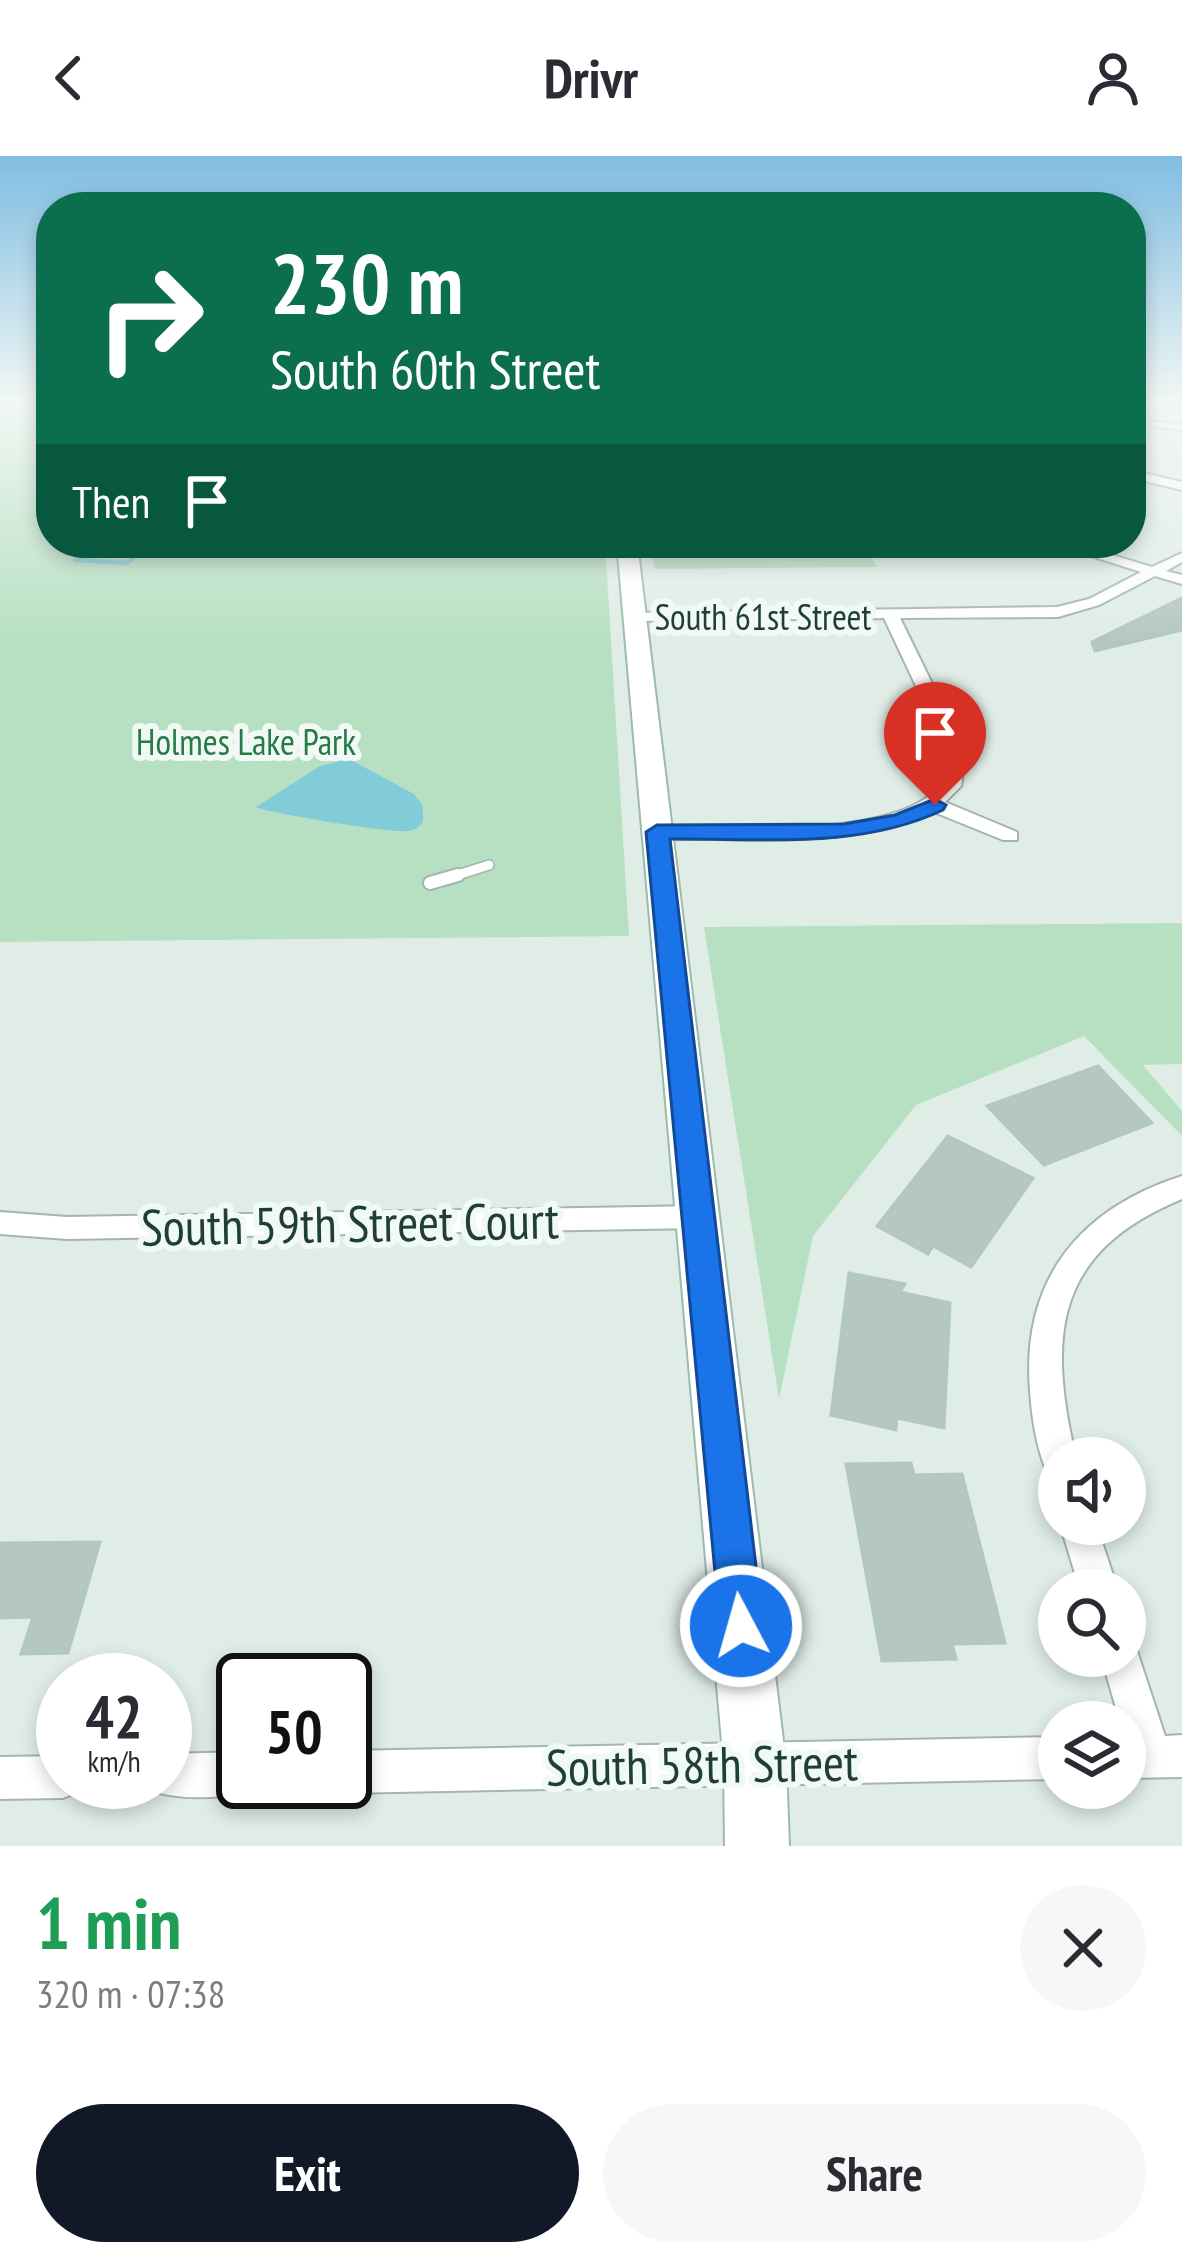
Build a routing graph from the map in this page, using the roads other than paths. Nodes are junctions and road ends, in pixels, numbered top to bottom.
1 (1182, 557) edge
2 (629, 558) edge
3 (1107, 558) edge
4 (1153, 572) junction
5 (1182, 580) edge
6 (635, 616) junction
7 (891, 616) junction
8 (935, 805) junction
9 (657, 832) junction
10 (1010, 836) dead end
11 (489, 865) dead end
12 (430, 883) dead end
13 (1182, 1187) edge
14 (701, 1217) junction
15 (0, 1223) edge
16 (1055, 1437) edge
17 (1127, 1677) edge
18 (1153, 1756) edge
19 (1038, 1758) edge
20 (755, 1765) junction
21 (372, 1772) edge
22 (36, 1777) edge
23 (0, 1778) edge
24 (758, 1846) edge
25 (770, 1846) edge

1 - 4 street, South 61st Street
2 - 6 main road
3 - 4 street
4 - 5 street
4 - 7 street, South 61st Street
6 - 7 street, South 61st Street
6 - 9 main road
7 - 8 street
8 - 9 street
8 - 10 street
9 - 14 main road
11 - 12 lane
13 - 16 street
14 - 15 street, South 59th Street Court
14 - 20 main road
17 - 18 street
19 - 20 street, South 58th Street
20 - 21 street, South 58th Street
20 - 24 main road
20 - 25 main road
22 - 23 street

